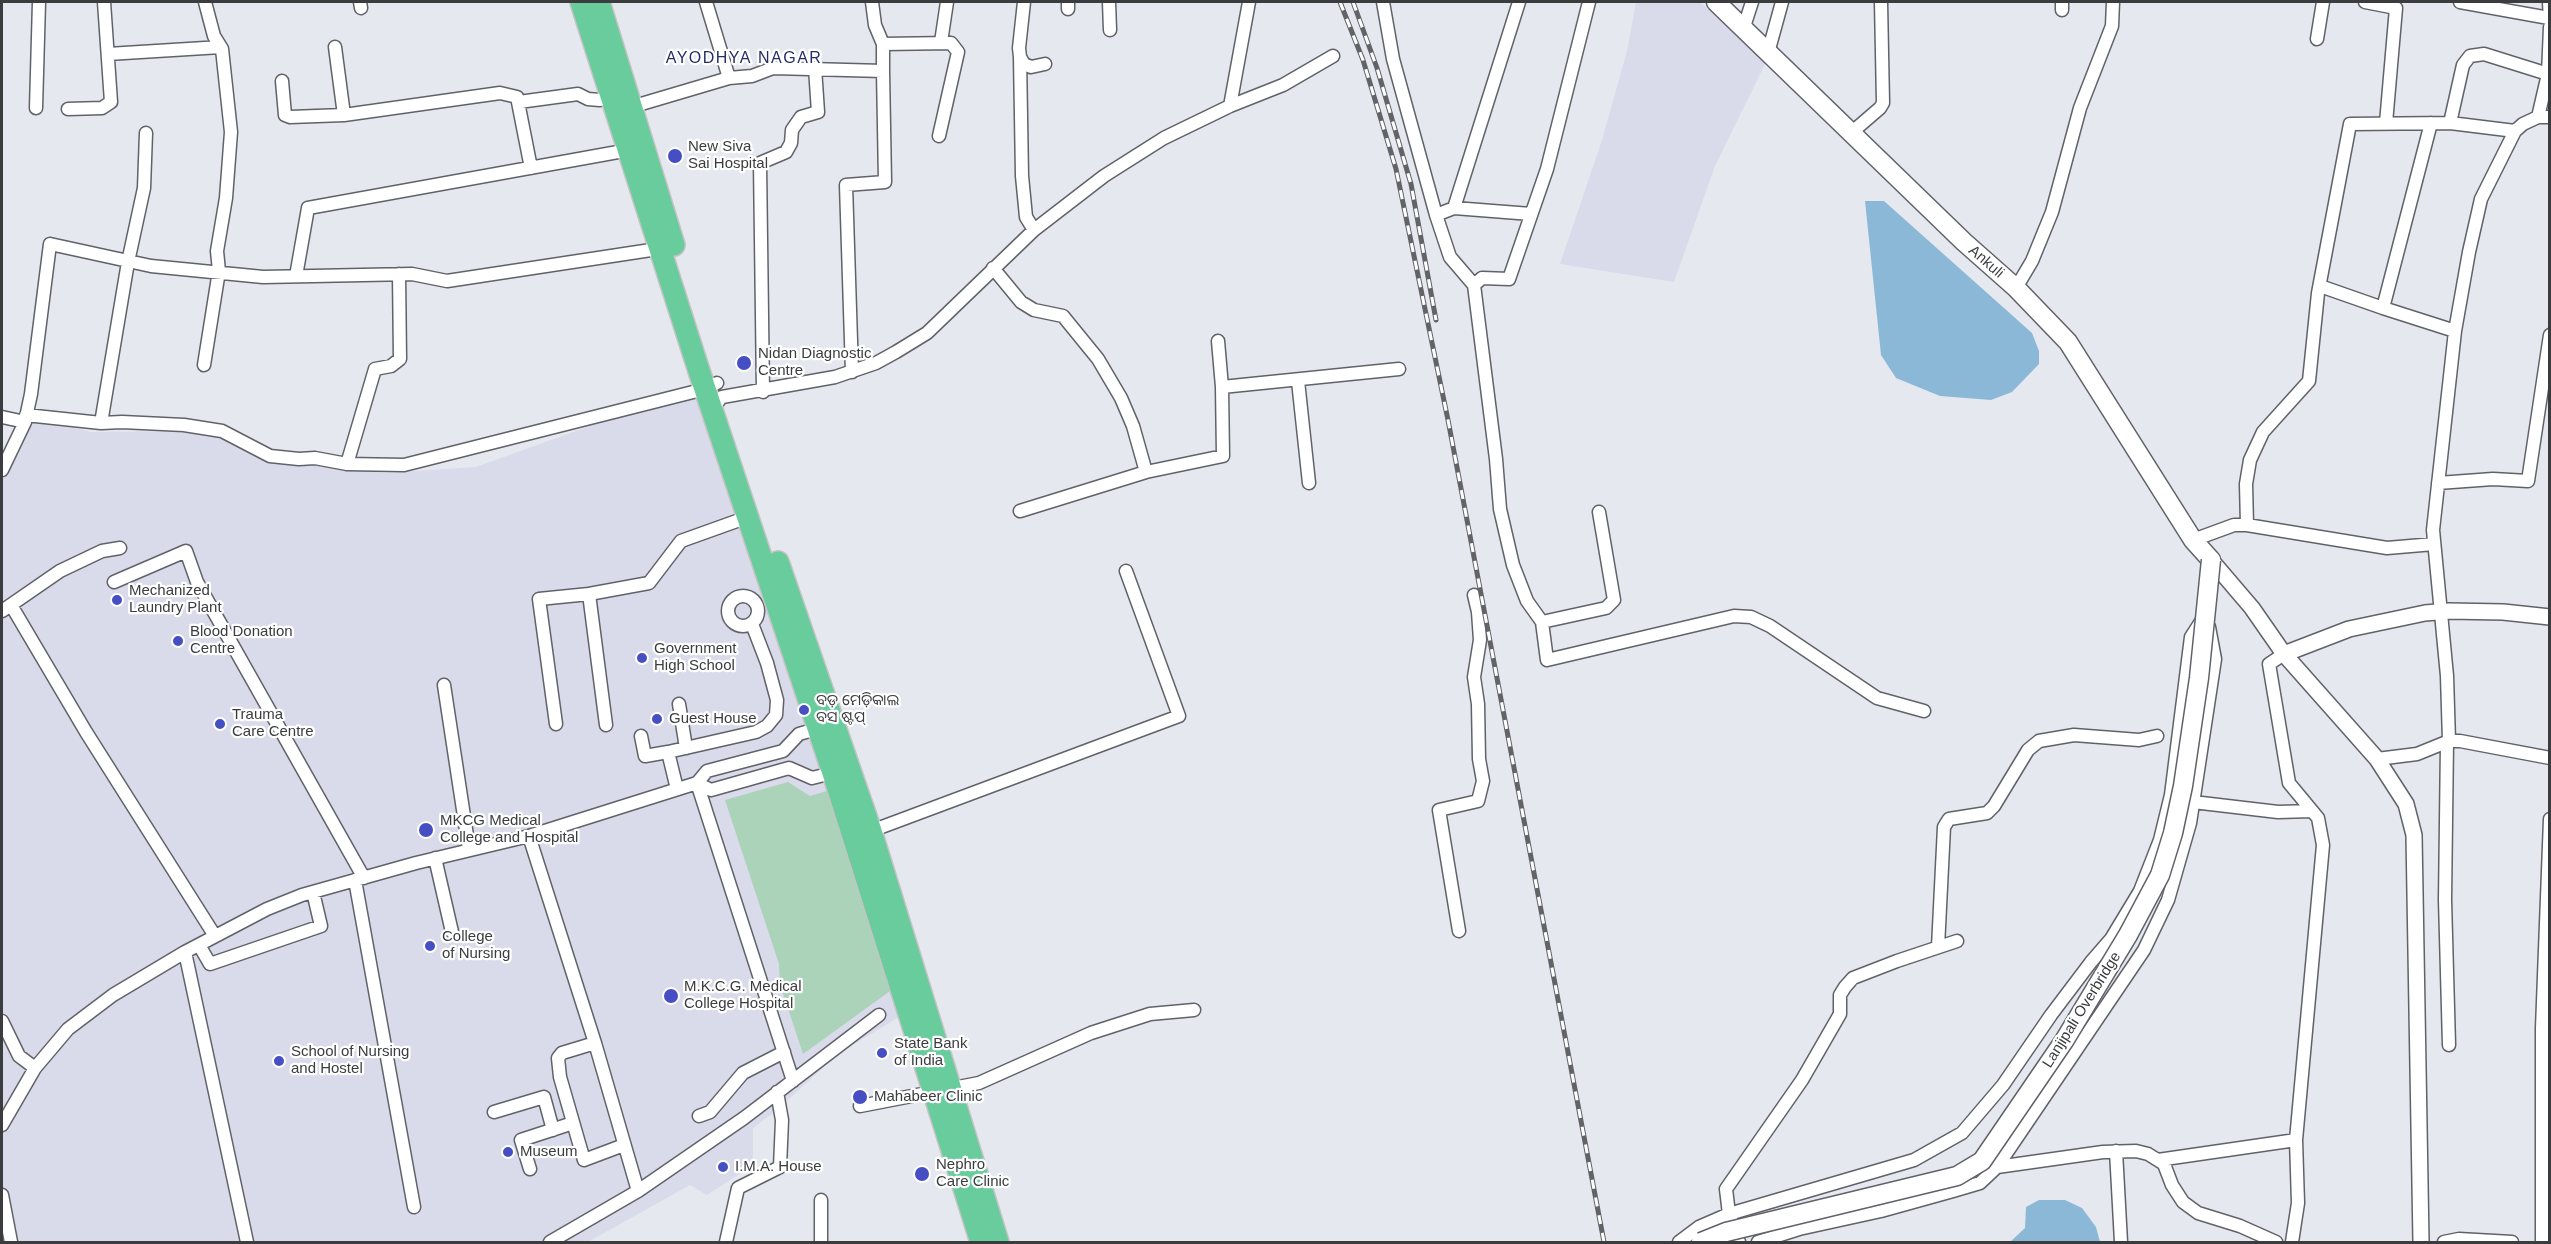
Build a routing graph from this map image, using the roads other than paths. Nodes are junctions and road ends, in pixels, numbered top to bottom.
1 (39, 2) edge
2 (104, 2) edge
3 (205, 2) edge
4 (582, 2) edge
5 (599, 2) edge
6 (706, 2) edge
7 (872, 2) edge
8 (947, 2) edge
9 (1024, 2) edge
10 (1109, 2) edge
11 (1249, 2) edge
12 (1383, 2) edge
13 (1519, 2) edge
14 (1589, 2) edge
15 (1716, 2) edge
16 (1752, 2) edge
17 (1782, 2) edge
18 (1881, 2) edge
19 (2112, 2) edge
20 (2323, 2) edge
21 (2365, 2) edge
22 (2460, 2) edge
23 (2549, 2) edge
24 (2549, 19) edge
25 (2550, 27) edge
26 (1110, 30) dead end
27 (1743, 30) junction
28 (2317, 39) dead end
29 (942, 42) junction
30 (883, 44) junction
31 (335, 46) dead end
32 (221, 47) junction
33 (1768, 53) junction
34 (108, 54) junction
35 (1333, 56) dead end
36 (1020, 57) junction
37 (1045, 64) dead end
38 (815, 68) junction
39 (883, 71) junction
40 (2548, 74) junction
41 (729, 78) junction
42 (282, 81) dead end
43 (611, 94) junction
44 (519, 102) junction
45 (1230, 106) junction
46 (631, 107) junction
47 (36, 108) dead end
48 (68, 109) dead end
49 (344, 115) junction
50 (2544, 117) edge
51 (2386, 123) junction
52 (2431, 123) junction
53 (2450, 123) junction
54 (2515, 131) junction
55 (146, 133) dead end
56 (1851, 133) junction
57 (939, 136) dead end
58 (629, 150) junction
59 (531, 168) junction
60 (1454, 208) junction
61 (1531, 214) junction
62 (1436, 215) junction
63 (1034, 230) junction
64 (667, 247) junction
65 (128, 262) junction
66 (993, 268) junction
67 (219, 271) junction
68 (399, 274) junction
69 (296, 276) junction
70 (1474, 285) junction
71 (2320, 286) junction
72 (2016, 288) junction
73 (2383, 308) junction
74 (2455, 331) junction
75 (2550, 334) edge
76 (1218, 341) dead end
77 (204, 365) dead end
78 (1400, 369) dead end
79 (852, 372) junction
80 (1298, 381) junction
81 (1222, 387) junction
82 (763, 392) junction
83 (714, 395) junction
84 (2, 417) edge
85 (26, 418) junction
86 (101, 423) junction
87 (347, 464) junction
88 (2, 470) edge
89 (1146, 472) junction
90 (1309, 483) dead end
91 (2438, 483) junction
92 (1020, 511) dead end
93 (1599, 512) dead end
94 (748, 517) junction
95 (2247, 525) junction
96 (2193, 540) junction
97 (2434, 543) junction
98 (120, 548) dead end
99 (2211, 560) junction
100 (1126, 571) dead end
101 (114, 582) dead end
102 (589, 594) junction
103 (1474, 595) dead end
104 (6, 608) edge
105 (2440, 612) junction
106 (2206, 614) junction
107 (2550, 617) edge
108 (1542, 622) junction
109 (752, 624) dead end
110 (2284, 654) junction
111 (444, 685) dead end
112 (679, 704) dead end
113 (1924, 711) dead end
114 (556, 724) dead end
115 (606, 725) dead end
116 (826, 726) junction
117 (642, 736) dead end
118 (2157, 736) dead end
119 (2448, 742) junction
120 (686, 748) junction
121 (668, 752) junction
122 (2550, 758) edge
123 (2377, 759) junction
124 (842, 770) junction
125 (697, 783) junction
126 (677, 789) junction
127 (2193, 802) junction
128 (2312, 811) junction
129 (2550, 819) edge
130 (871, 831) junction
131 (529, 836) junction
132 (469, 849) junction
133 (435, 858) junction
134 (359, 879) junction
135 (313, 892) junction
136 (1459, 931) dead end
137 (452, 932) dead end
138 (215, 936) junction
139 (1958, 941) dead end
140 (199, 945) junction
141 (1938, 947) junction
142 (184, 952) junction
143 (912, 990) junction
144 (1194, 1010) dead end
145 (879, 1015) dead end
146 (2, 1022) edge
147 (2546, 1028) edge
148 (595, 1043) junction
149 (2449, 1045) dead end
150 (2, 1048) edge
151 (784, 1052) junction
152 (19, 1056) junction
153 (35, 1068) junction
154 (793, 1081) junction
155 (943, 1091) junction
156 (777, 1092) junction
157 (568, 1106) junction
158 (860, 1106) dead end
159 (494, 1112) dead end
160 (548, 1112) junction
161 (699, 1116) dead end
162 (573, 1124) junction
163 (2, 1125) edge
164 (553, 1130) junction
165 (2296, 1140) junction
166 (624, 1145) junction
167 (2116, 1151) junction
168 (2158, 1160) junction
169 (1997, 1167) junction
170 (530, 1169) dead end
171 (638, 1191) junction
172 (2, 1195) edge
173 (820, 1200) dead end
174 (414, 1207) dead end
175 (1729, 1214) junction
176 (11, 1242) edge
177 (247, 1242) edge
178 (550, 1242) edge
179 (726, 1242) edge
180 (821, 1242) edge
181 (981, 1242) edge
182 (998, 1242) edge
183 (1679, 1242) edge
184 (1701, 1242) edge
185 (1739, 1242) edge
186 (1758, 1242) edge
187 (2121, 1242) edge
188 (2276, 1242) edge
189 (2292, 1242) edge
190 (2421, 1242) edge
191 (2444, 1242) edge
192 (2512, 1242) edge
193 (2542, 1242) edge

1 - 47 street
2 - 34 street
3 - 32 street
4 - 43 highway
5 - 46 highway
6 - 41 street
7 - 30 street
8 - 29 street
9 - 36 street
10 - 26 street
11 - 45 street
12 - 62 street
13 - 60 street
14 - 61 street
15 - 27 main road, Ankuli
16 - 27 street
17 - 33 street
18 - 56 street
19 - 72 street
20 - 28 street
21 - 51 street
22 - 24 street
23 - 24 street
25 - 40 street
27 - 33 main road, Ankuli
29 - 30 street
29 - 57 street
30 - 39 street
31 - 49 street
32 - 34 street
32 - 67 street
33 - 56 main road, Ankuli
34 - 48 street
35 - 45 street
36 - 37 street
36 - 63 street
38 - 39 street
38 - 41 street
38 - 82 street
39 - 79 street
40 - 50 street
40 - 53 street
41 - 46 street
42 - 49 street
43 - 44 street
43 - 58 highway
44 - 49 street
44 - 59 street
45 - 63 street
46 - 64 highway
50 - 54 street
51 - 52 street
51 - 71 street
52 - 53 street
52 - 73 street
53 - 54 street
54 - 74 street
55 - 65 street
56 - 72 main road, Ankuli
58 - 59 street
58 - 64 highway
59 - 69 street
60 - 61 street
60 - 62 street
61 - 70 street
62 - 70 street
63 - 66 street
64 - 68 street
64 - 83 highway
65 - 67 street
65 - 85 street
65 - 86 street
66 - 79 street
66 - 89 street
67 - 69 street
67 - 77 street
68 - 69 street
68 - 87 street
70 - 108 street
71 - 73 street
71 - 95 street
72 - 96 main road, Ankuli
73 - 74 street
74 - 91 street
75 - 91 street
76 - 81 street
78 - 80 street
79 - 82 street
80 - 81 street
80 - 90 street
81 - 89 street
82 - 83 street
83 - 87 street
83 - 94 highway
83 - 116 highway
84 - 85 street
85 - 86 street
85 - 88 street
86 - 87 street
89 - 92 street
91 - 97 street
93 - 108 street
94 - 102 street
94 - 116 highway
95 - 96 street
95 - 97 street
96 - 99 main road, Ankuli
97 - 105 street
98 - 104 street
99 - 106 main road, Lanjipali Overbridge, bridge
99 - 110 street
100 - 130 street
101 - 134 street
102 - 114 street
102 - 115 street
103 - 136 street
104 - 138 street
105 - 107 street
105 - 110 street
105 - 119 street
106 - 127 street
106 - 175 street
106 - 184 main road, Lanjipali Overbridge, bridge
108 - 113 street
109 - 120 street
110 - 123 street
110 - 128 street
111 - 132 street
112 - 120 street
116 - 124 highway
116 - 125 street
117 - 121 street
118 - 141 street
119 - 122 street
119 - 123 street
119 - 149 street
120 - 121 street
121 - 126 street
123 - 190 street
124 - 125 street
124 - 130 highway
124 - 143 highway
125 - 126 street
125 - 151 street
126 - 131 street
127 - 128 street
127 - 169 street
128 - 165 street
129 - 147 street
130 - 143 highway
131 - 132 street
131 - 148 street
132 - 133 street
133 - 134 street
133 - 137 street
134 - 135 street
134 - 174 street
135 - 138 street
135 - 140 street
138 - 140 street
139 - 141 street
140 - 142 street
141 - 175 street
142 - 153 street
142 - 177 street
143 - 155 highway
144 - 155 street
145 - 154 street
146 - 152 street
147 - 193 street
148 - 157 street
148 - 166 street
150 - 152 street
151 - 154 street
151 - 161 street
152 - 153 street
153 - 163 street
154 - 156 street
155 - 158 street
155 - 181 highway
155 - 182 highway
156 - 171 street
156 - 179 street
157 - 160 street
157 - 162 street
159 - 160 street
160 - 164 street
162 - 164 street
162 - 166 street
164 - 170 street
165 - 168 street
165 - 189 street
166 - 171 street
167 - 168 street
167 - 169 street
167 - 187 street
168 - 188 street
169 - 186 street
171 - 178 street
172 - 176 street
173 - 180 street
175 - 183 street
175 - 185 street
191 - 192 street

